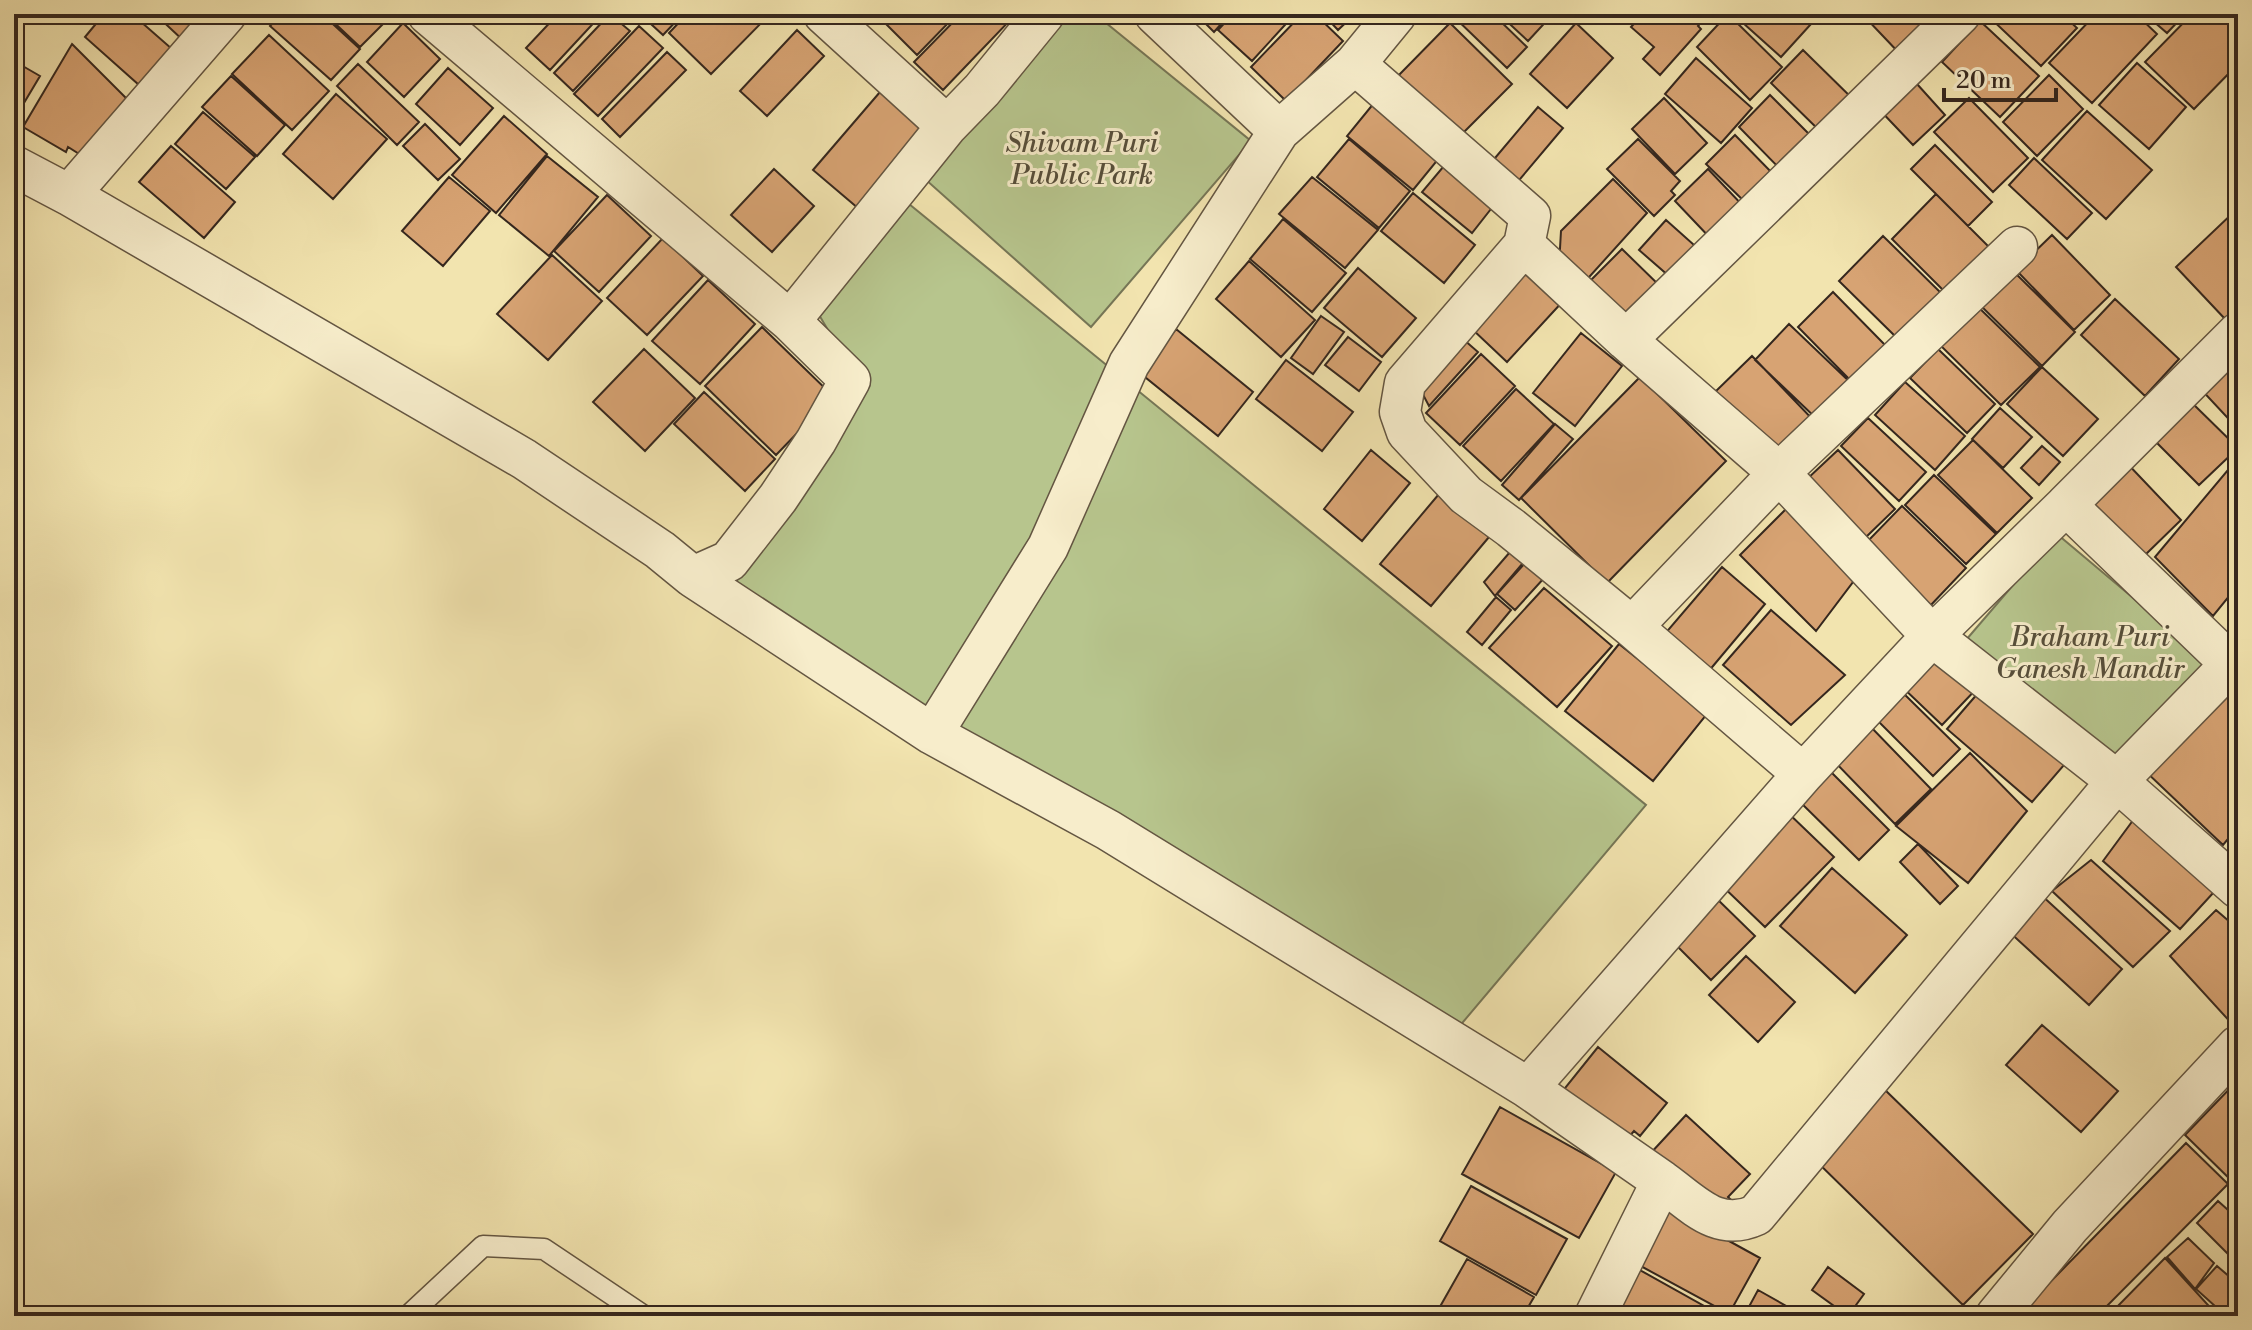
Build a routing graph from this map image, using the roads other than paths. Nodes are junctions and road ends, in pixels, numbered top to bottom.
1 (226, 14) edge
2 (428, 14) edge
3 (824, 14) edge
4 (1044, 14) edge
5 (1155, 14) edge
6 (1396, 14) edge
7 (1960, 14) edge
8 (1355, 64) junction
9 (947, 126) junction
10 (1279, 131) junction
11 (14, 166) edge
12 (69, 195) junction
13 (1524, 245) junction
14 (2017, 247) dead end
15 (790, 321) junction
16 (2238, 333) edge
17 (1626, 340) junction
18 (1779, 473) junction
19 (2066, 505) junction
20 (693, 577) junction
21 (1632, 627) junction
22 (1932, 636) junction
23 (2234, 660) edge
24 (932, 734) junction
25 (1803, 774) junction
26 (2117, 781) junction
27 (2238, 888) edge
28 (2238, 1046) edge
29 (1528, 1088) junction
30 (1662, 1181) junction
31 (408, 1316) edge
32 (644, 1316) edge
33 (1595, 1316) edge
34 (1996, 1316) edge

1 - 12 street
2 - 15 street
3 - 9 street
4 - 9 street
5 - 10 street
6 - 8 street
7 - 17 street
8 - 10 street
8 - 13 street
9 - 15 street
10 - 24 street
11 - 12 street
12 - 20 street
13 - 17 street
13 - 21 street
14 - 18 street
15 - 20 street
16 - 19 street
17 - 18 street
18 - 21 street
18 - 22 street
19 - 22 street
19 - 23 street
20 - 24 street
21 - 25 street
22 - 25 street
22 - 26 street
23 - 26 street
24 - 29 street
25 - 29 street
26 - 27 street
26 - 30 street
28 - 34 street
29 - 30 street
30 - 33 street
31 - 32 lane

